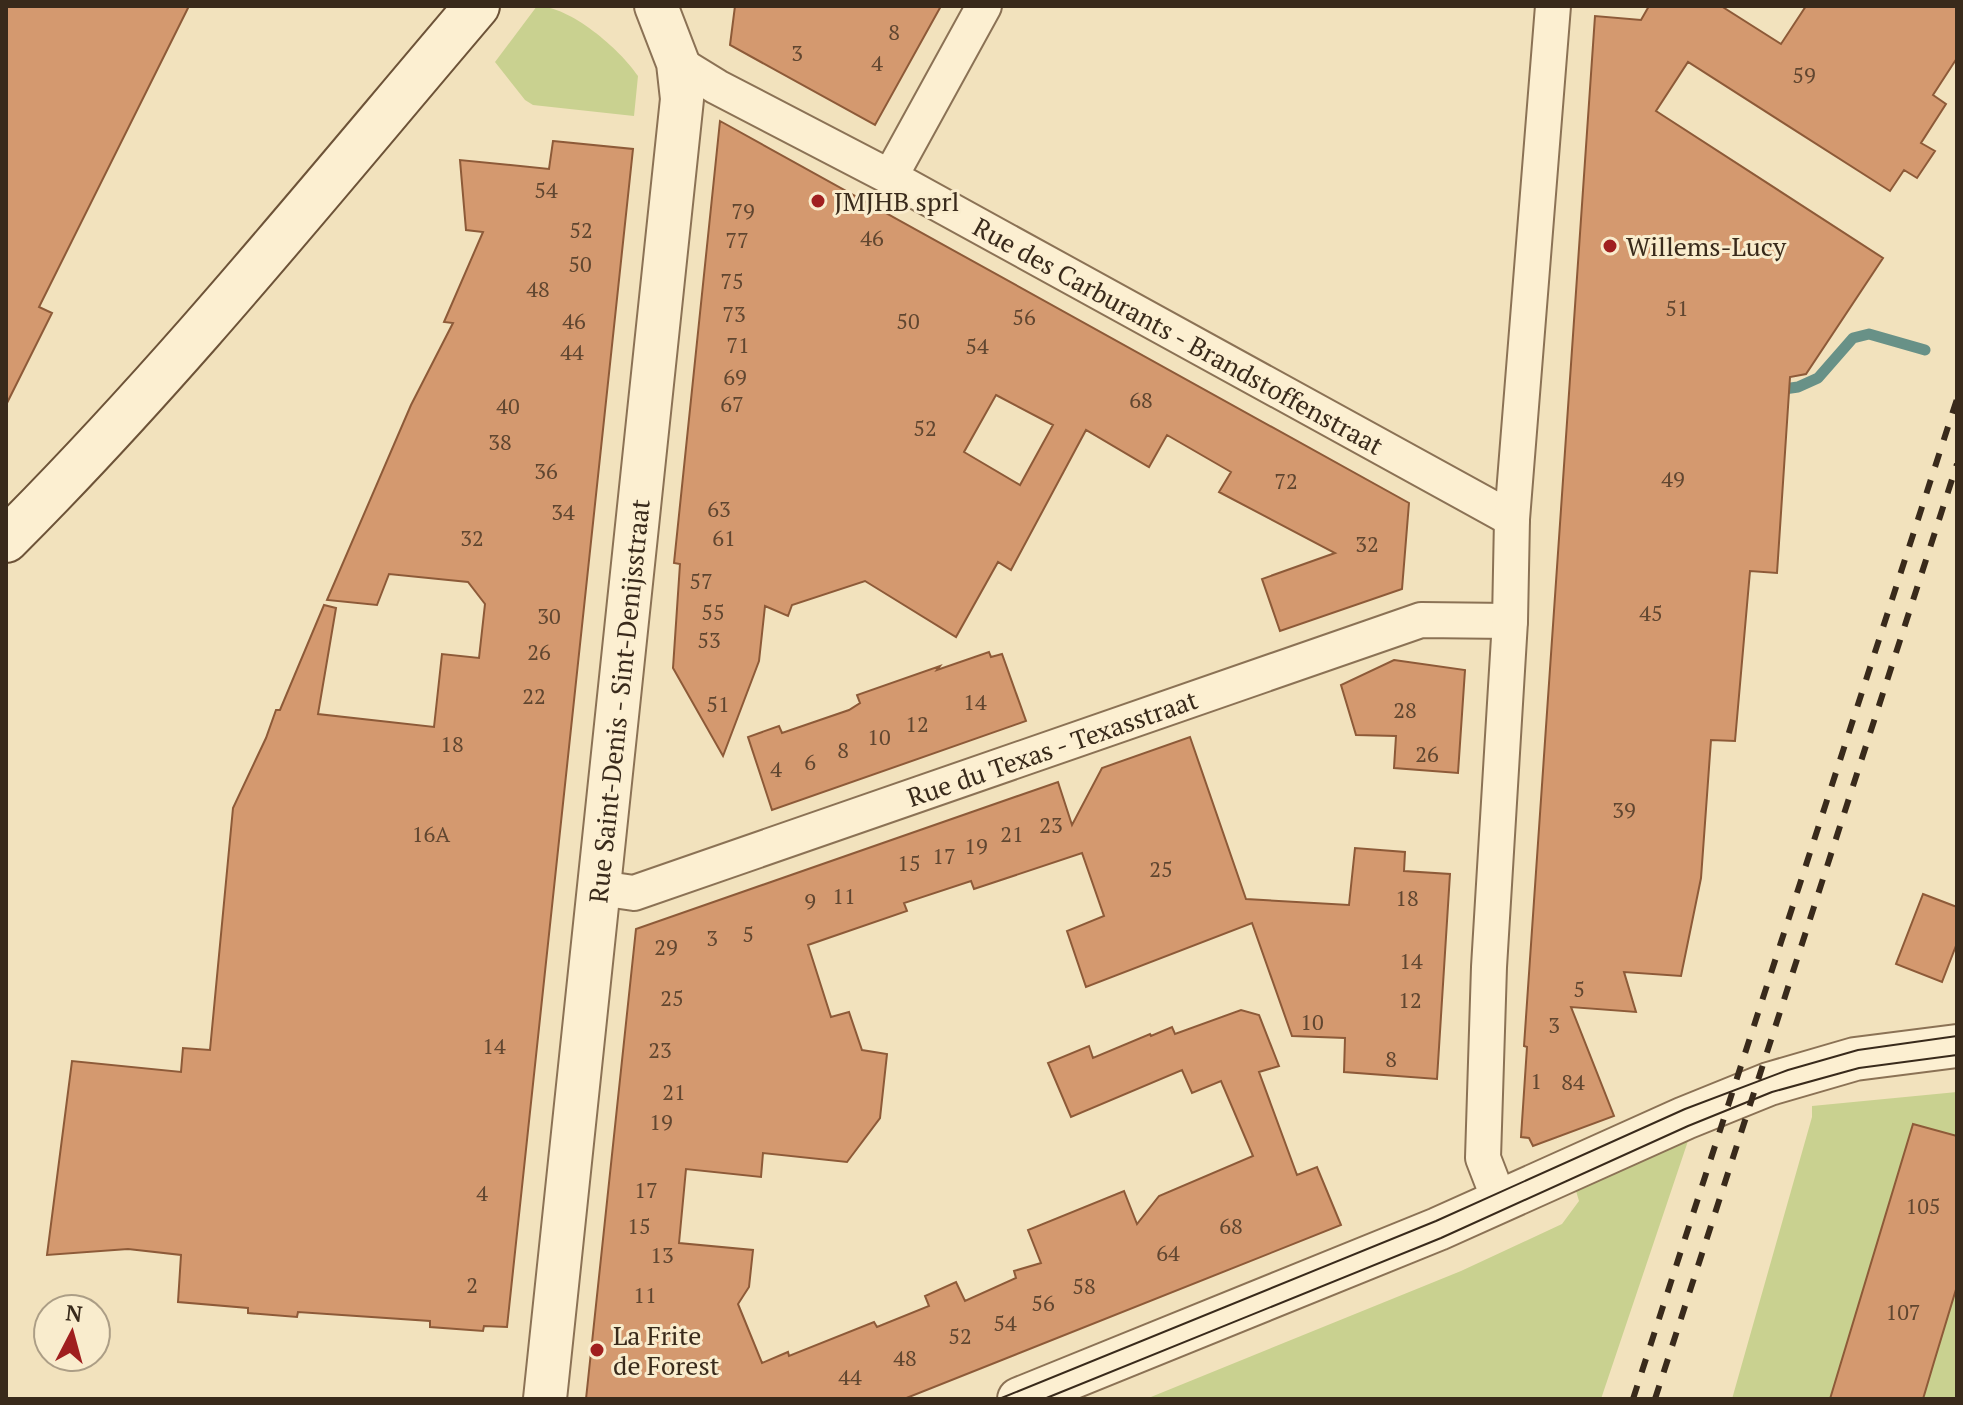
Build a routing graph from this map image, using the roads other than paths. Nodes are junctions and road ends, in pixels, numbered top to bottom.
1 (477, 6) edge
2 (656, 6) edge
3 (984, 6) edge
4 (1553, 6) edge
5 (678, 63) junction
6 (890, 177) junction
7 (1512, 519) junction
8 (6, 540) edge
9 (1510, 621) junction
10 (599, 888) junction
11 (1957, 1046) edge
12 (1500, 1202) junction
13 (545, 1399) edge
14 (1019, 1399) edge

1 - 8 main road
2 - 5 street, Rue Saint-Denis - Sint-Denijsstraat
3 - 6 street
4 - 7 street
5 - 6 street, Rue des Carburants - Brandstoffenstraat
5 - 10 street, Rue Saint-Denis - Sint-Denijsstraat
6 - 7 street, Rue des Carburants - Brandstoffenstraat
7 - 9 street
9 - 10 street, Rue du Texas - Texasstraat
9 - 12 street
10 - 13 street, Rue Saint-Denis - Sint-Denijsstraat
11 - 12 street
12 - 14 street

